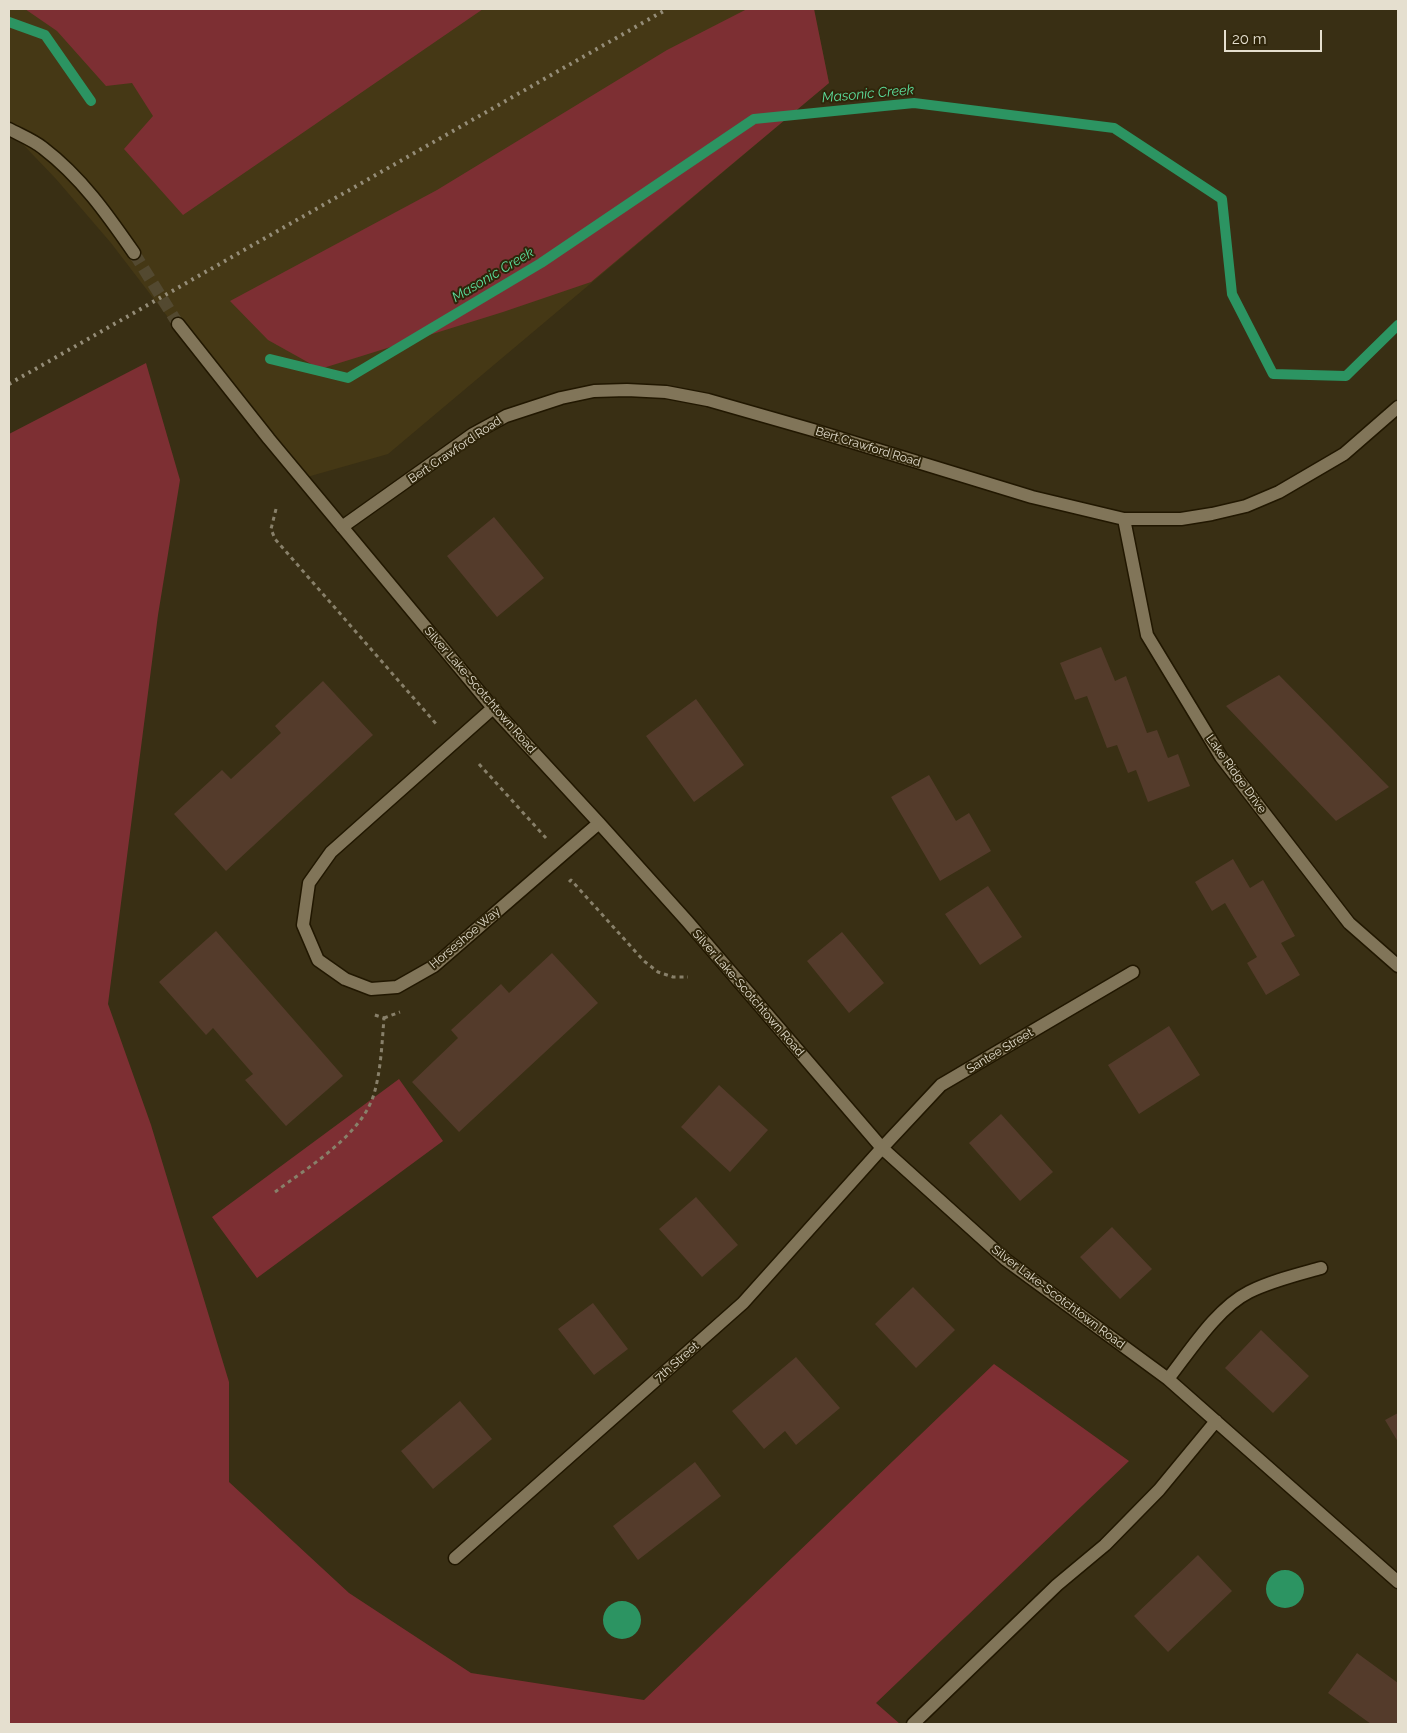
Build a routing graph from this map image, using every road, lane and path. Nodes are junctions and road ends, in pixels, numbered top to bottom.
1 (9, 129) edge
2 (134, 253) tunnel mouth
3 (178, 324) tunnel mouth
4 (1398, 407) edge
5 (1124, 519) junction
6 (342, 527) junction
7 (493, 708) junction
8 (480, 764) dead end
9 (599, 822) junction
10 (549, 843) dead end
11 (564, 886) dead end
12 (1398, 966) edge
13 (1133, 972) dead end
14 (688, 977) dead end
15 (403, 1011) dead end
16 (384, 1018) dead end
17 (882, 1148) junction
18 (1321, 1268) dead end
19 (1168, 1379) junction
20 (1216, 1421) junction
21 (455, 1558) dead end
22 (1398, 1582) edge
23 (913, 1724) edge

1 - 2 street
3 - 6 street, Silver Lake-Scotchtown Road
4 - 5 street, Bert Crawford Road
5 - 6 street, Bert Crawford Road
5 - 12 street, Lake Ridge Drive
6 - 7 street, Silver Lake-Scotchtown Road
7 - 9 street, Silver Lake-Scotchtown Road
7 - 9 street, Horseshoe Way
8 - 10 path
9 - 17 street, Silver Lake-Scotchtown Road
11 - 14 path
13 - 17 street, Santee Street
15 - 16 path
17 - 19 street, Silver Lake-Scotchtown Road
17 - 21 street, 7th Street
18 - 19 street
19 - 20 street, Silver Lake-Scotchtown Road
20 - 22 street, Silver Lake-Scotchtown Road
20 - 23 street

